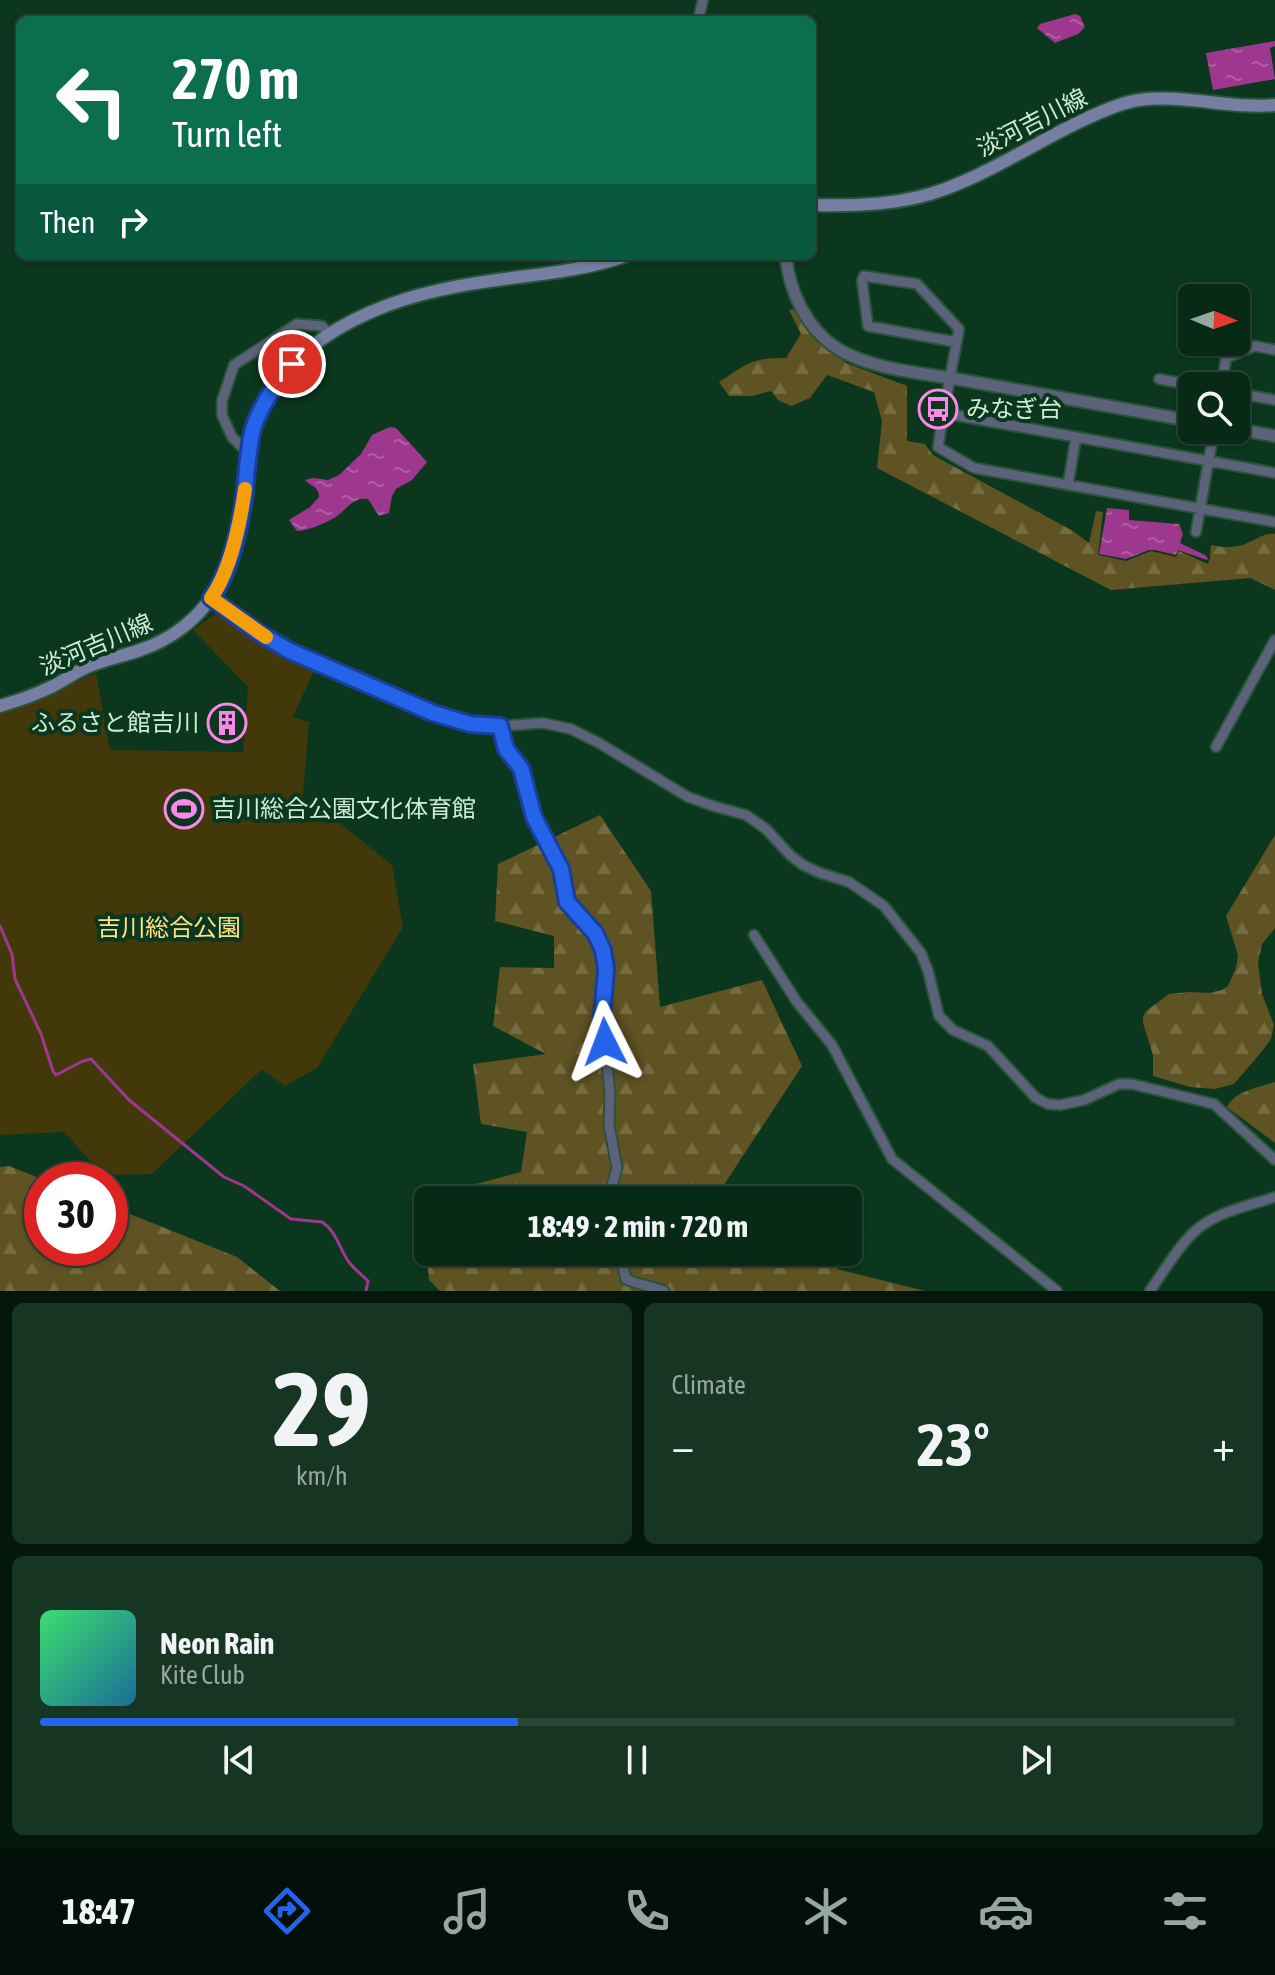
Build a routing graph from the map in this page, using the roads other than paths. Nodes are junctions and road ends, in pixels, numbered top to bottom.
1 (1275, 105) edge
2 (816, 205) edge
3 (612, 260) edge
4 (787, 260) edge
5 (329, 334) junction
6 (956, 342) junction
7 (1275, 350) edge
8 (1224, 372) edge
9 (950, 378) junction
10 (1159, 379) dead end
11 (1178, 382) edge
12 (1250, 396) edge
13 (1275, 400) edge
14 (943, 413) junction
15 (1178, 419) edge
16 (1250, 432) edge
17 (1275, 436) edge
18 (1076, 437) junction
19 (1212, 444) edge
20 (248, 451) junction
21 (1209, 461) junction
22 (1275, 473) edge
23 (1068, 485) junction
24 (1200, 508) junction
25 (1275, 522) edge
26 (1196, 532) dead end
27 (211, 598) junction
28 (1275, 640) edge
29 (0, 706) edge
30 (500, 726) junction
31 (1216, 747) dead end
32 (754, 935) dead end
33 (1275, 1160) edge
34 (612, 1186) edge
35 (1275, 1197) edge
36 (623, 1266) edge
37 (664, 1291) edge
38 (1057, 1291) edge
39 (1150, 1291) edge

1 - 2 main road, 淡河吉川線
3 - 5 main road, 淡河吉川線
4 - 9 street
5 - 20 main road, 淡河吉川線
5 - 20 street
6 - 6 street
6 - 9 street
7 - 8 street
9 - 14 street
9 - 15 street
10 - 11 street
12 - 13 street
14 - 18 street
14 - 23 street
16 - 17 street
18 - 21 street
18 - 23 street
19 - 21 street
20 - 27 main road, 淡河吉川線
21 - 22 street
21 - 24 street
23 - 24 street
24 - 25 street
24 - 26 street
27 - 29 main road, 淡河吉川線
27 - 30 street
28 - 31 street
30 - 33 street
30 - 34 street
32 - 38 street
35 - 39 street
36 - 37 street

